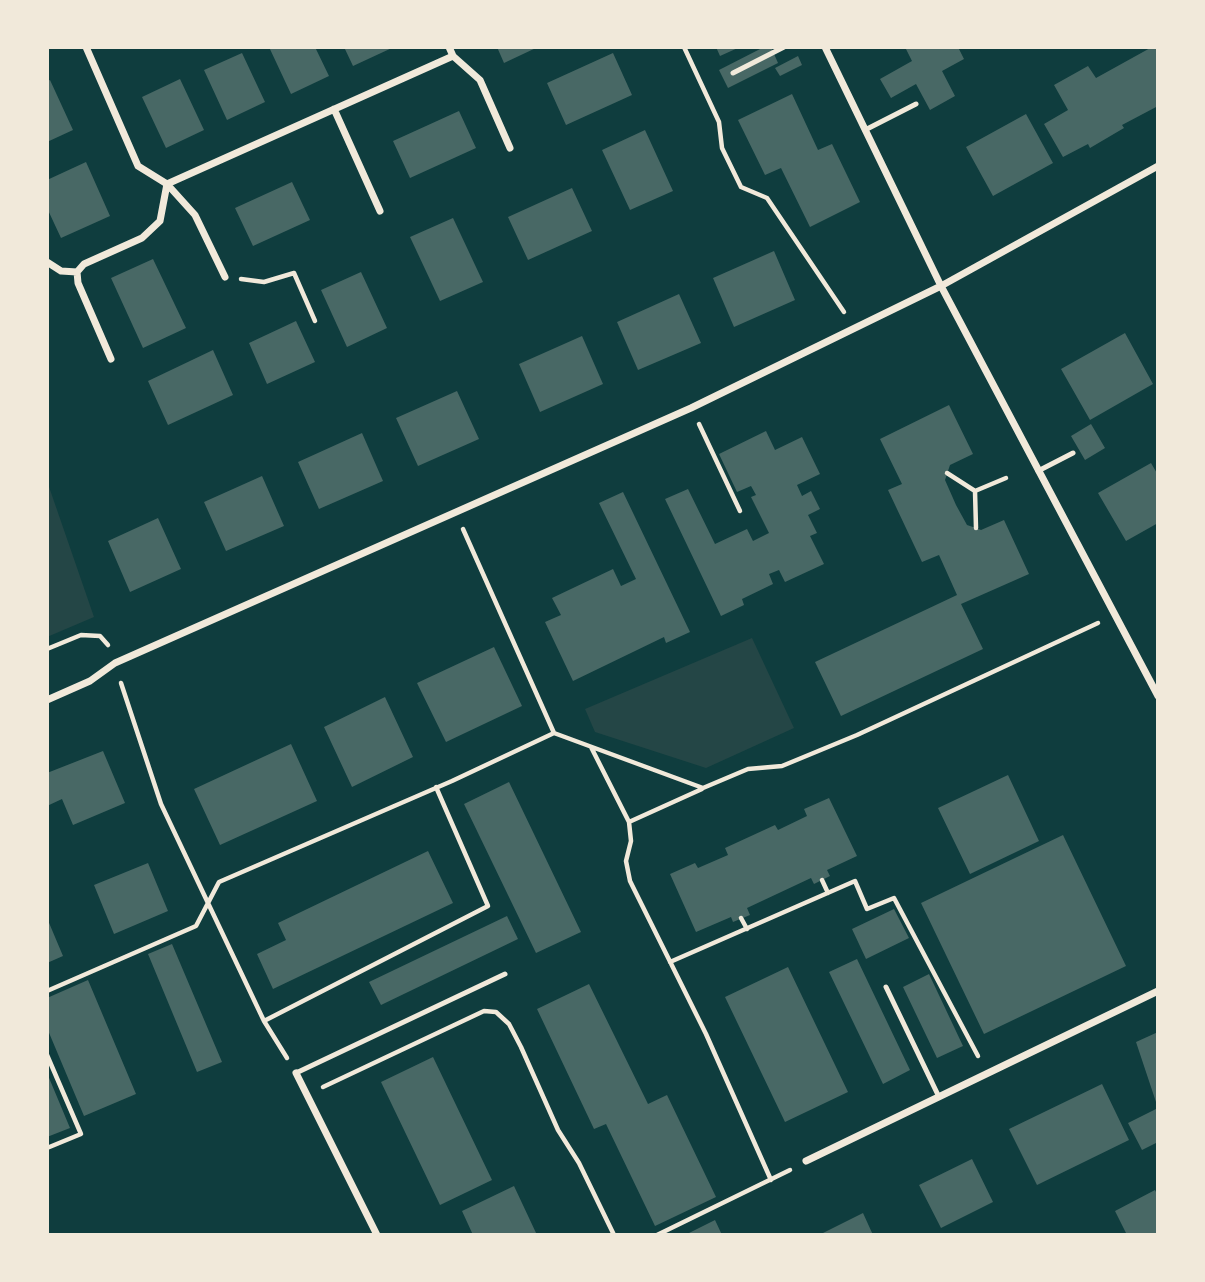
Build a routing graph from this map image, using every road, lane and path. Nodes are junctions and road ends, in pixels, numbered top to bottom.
1 (86, 47) edge
2 (449, 47) edge
3 (684, 47) edge
4 (784, 47) edge
5 (825, 47) edge
6 (453, 56) junction
7 (733, 73) dead end
8 (916, 104) dead end
9 (334, 109) junction
10 (865, 130) junction
11 (510, 148) dead end
12 (1158, 166) edge
13 (167, 184) junction
14 (380, 211) dead end
15 (47, 262) edge
16 (77, 272) junction
17 (225, 277) joint
18 (941, 286) junction
19 (315, 321) dead end
20 (855, 328) junction
21 (111, 359) dead end
22 (691, 408) junction
23 (1073, 453) dead end
24 (1038, 471) junction
25 (947, 473) dead end
26 (1006, 478) dead end
27 (975, 491) junction
28 (740, 511) dead end
29 (455, 513) junction
30 (976, 528) dead end
31 (1114, 616) junction
32 (47, 649) edge
33 (115, 663) junction
34 (1158, 696) edge
35 (47, 700) edge
36 (554, 733) junction
37 (591, 747) junction
38 (436, 787) junction
39 (703, 788) junction
40 (629, 822) junction
41 (822, 880) dead end
42 (828, 893) junction
43 (208, 902) junction
44 (741, 918) dead end
45 (747, 929) junction
46 (670, 962) junction
47 (505, 974) dead end
48 (886, 987) dead end
49 (1158, 990) edge
50 (47, 991) edge
51 (264, 1021) junction
52 (47, 1055) edge
53 (296, 1073) junction
54 (988, 1073) junction
55 (307, 1095) junction
56 (939, 1097) junction
57 (47, 1148) edge
58 (806, 1161) joint
59 (771, 1180) junction
60 (377, 1235) edge
61 (614, 1235) edge
62 (657, 1235) edge

1 - 13 street
2 - 6 street
3 - 20 path
4 - 7 lane
5 - 10 street
6 - 9 street
6 - 11 street
8 - 10 lane
9 - 13 street
9 - 14 street
10 - 18 street
12 - 18 street
13 - 16 street
13 - 17 street
15 - 16 street
16 - 21 street
17 - 19 path
18 - 20 street
18 - 24 street
20 - 22 street
22 - 28 path
22 - 29 street
23 - 24 lane
24 - 31 street
25 - 27 path
26 - 27 path
27 - 30 path
29 - 33 street
29 - 36 path
31 - 34 street
31 - 39 path
32 - 33 path
33 - 35 street
33 - 43 path
36 - 37 path
36 - 38 path
37 - 39 path
37 - 40 path
38 - 43 path
38 - 51 path
39 - 40 path
40 - 46 path
41 - 42 path
42 - 45 path
42 - 54 path
43 - 50 path
43 - 51 path
44 - 45 path
45 - 46 path
46 - 59 path
47 - 53 lane
48 - 56 lane
49 - 54 street
51 - 53 path
52 - 57 path
53 - 55 street
54 - 56 street
55 - 60 street
55 - 61 path
56 - 58 street
58 - 59 path
59 - 62 path

